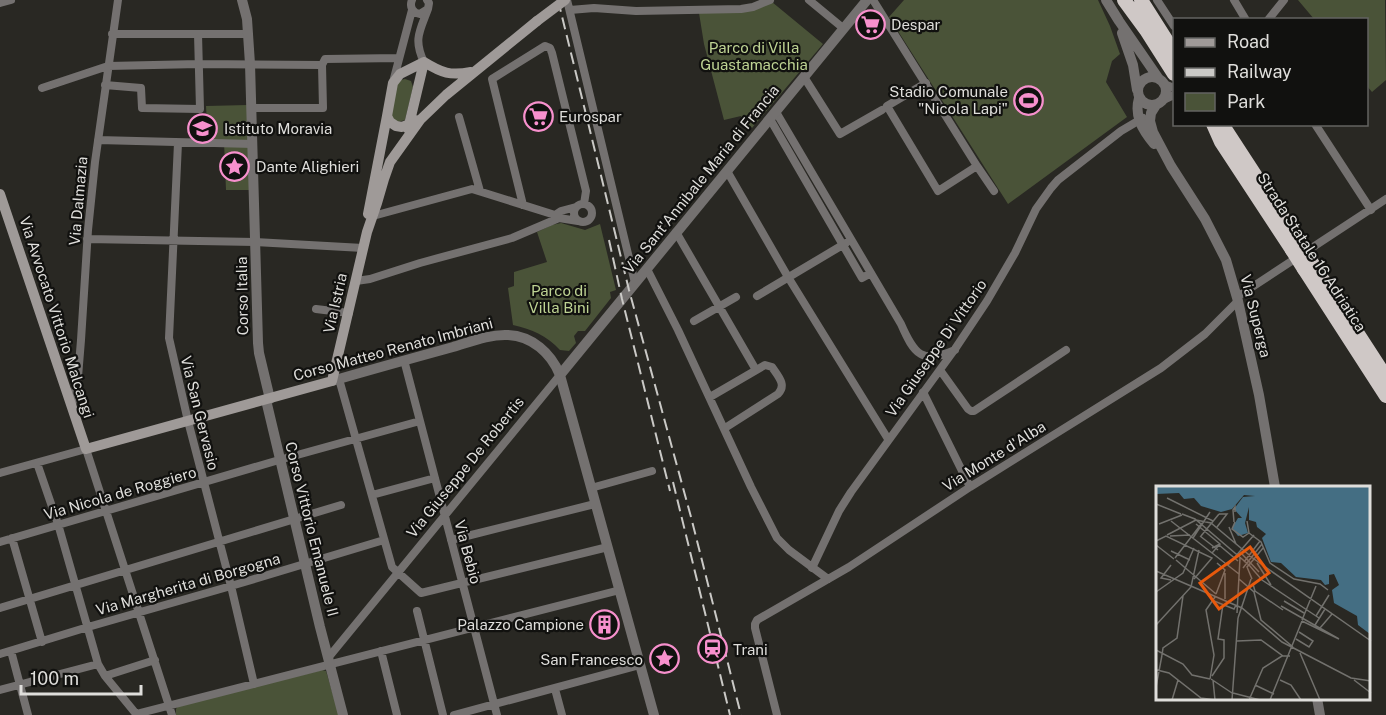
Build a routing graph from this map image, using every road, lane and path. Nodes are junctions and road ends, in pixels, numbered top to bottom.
1 (11, 0) edge
2 (118, 0) edge
3 (242, 0) edge
4 (412, 0) edge
5 (770, 0) edge
6 (809, 0) edge
7 (867, 0) edge
8 (873, 0) edge
9 (1106, 0) edge
10 (1124, 0) edge
11 (1234, 0) edge
12 (1284, 0) edge
13 (1143, 1) edge
14 (0, 3) edge
15 (567, 3) edge
16 (429, 4) edge
17 (412, 10) junction
18 (1245, 18) edge
19 (1270, 18) edge
20 (1119, 21) junction
21 (1173, 25) edge
22 (843, 28) junction
23 (112, 34) junction
24 (198, 34) junction
25 (248, 34) junction
26 (1173, 50) edge
27 (399, 58) junction
28 (424, 62) junction
29 (1173, 63) edge
30 (199, 64) junction
31 (250, 64) junction
32 (322, 65) junction
33 (108, 66) junction
34 (474, 71) junction
35 (804, 77) junction
36 (395, 80) junction
37 (1168, 81) edge
38 (926, 83) junction
39 (418, 84) junction
40 (105, 85) junction
41 (42, 88) dead end
42 (1173, 96) edge
43 (1138, 99) junction
44 (1157, 106) junction
45 (251, 108) junction
46 (882, 110) dead end
47 (773, 115) junction
48 (387, 116) junction
49 (459, 117) dead end
50 (1139, 121) junction
51 (413, 122) junction
52 (1211, 126) edge
53 (1316, 126) edge
54 (1121, 131) junction
55 (1224, 134) edge
56 (98, 140) junction
57 (178, 143) junction
58 (253, 144) junction
59 (977, 166) junction
60 (1171, 166) junction
61 (727, 171) junction
62 (480, 191) junction
63 (994, 191) dead end
64 (0, 194) edge
65 (1386, 199) edge
66 (523, 204) junction
67 (580, 206) junction
68 (1371, 210) junction
69 (4, 216) edge
70 (374, 216) junction
71 (557, 216) junction
72 (578, 221) junction
73 (367, 232) junction
74 (676, 232) junction
75 (87, 239) junction
76 (852, 240) junction
77 (174, 242) junction
78 (255, 242) junction
79 (843, 245) junction
80 (363, 248) junction
81 (1308, 266) junction
82 (647, 269) junction
83 (871, 273) junction
84 (788, 277) junction
85 (356, 281) junction
86 (635, 283) junction
87 (626, 294) joint
88 (757, 296) dead end
89 (736, 297) dead end
90 (1238, 299) junction
91 (718, 307) junction
92 (316, 309) dead end
93 (349, 313) junction
94 (694, 321) dead end
95 (956, 349) junction
96 (1066, 350) dead end
97 (404, 360) junction
98 (756, 370) junction
99 (940, 370) junction
100 (560, 375) junction
101 (1386, 377) edge
102 (335, 380) junction
103 (923, 392) junction
104 (710, 396) junction
105 (1386, 396) edge
106 (268, 399) junction
107 (72, 406) junction
108 (188, 421) junction
109 (420, 421) junction
110 (724, 428) junction
111 (356, 438) junction
112 (888, 439) junction
113 (86, 449) junction
114 (279, 460) junction
115 (37, 463) junction
116 (652, 471) dead end
117 (0, 473) edge
118 (435, 478) junction
119 (204, 483) junction
120 (1275, 486) edge
121 (970, 487) junction
122 (591, 488) junction
123 (372, 495) junction
124 (596, 504) junction
125 (341, 505) dead end
126 (106, 511) junction
127 (444, 517) junction
128 (293, 518) junction
129 (58, 524) junction
130 (12, 538) junction
131 (384, 540) junction
132 (451, 540) junction
133 (219, 541) junction
134 (0, 542) edge
135 (608, 547) junction
136 (305, 564) junction
137 (812, 568) junction
138 (125, 570) junction
139 (398, 572) junction
140 (828, 579) junction
141 (462, 583) junction
142 (76, 584) junction
143 (231, 586) junction
144 (620, 590) junction
145 (30, 599) junction
146 (0, 608) edge
147 (417, 611) dead end
148 (138, 612) junction
149 (88, 627) junction
150 (474, 628) junction
151 (425, 640) junction
152 (42, 642) junction
153 (11, 651) junction
154 (381, 651) junction
155 (0, 654) edge
156 (155, 660) junction
157 (329, 661) junction
158 (98, 664) junction
159 (640, 665) junction
160 (105, 676) junction
161 (254, 684) junction
162 (20, 685) junction
163 (555, 689) junction
164 (0, 690) edge
165 (1317, 700) edge
166 (494, 704) junction
167 (169, 706) junction
168 (28, 715) edge
169 (136, 715) edge
170 (172, 715) edge
171 (343, 715) edge
172 (397, 715) edge
173 (444, 715) edge
174 (454, 715) edge
175 (497, 715) edge
176 (562, 715) edge
177 (654, 715) edge
178 (777, 715) edge
179 (1320, 715) edge

1 - 14 street
2 - 23 street, Via Dalmazia
3 - 25 street, Corso Italia
4 - 17 street, Via Istria
5 - 15 street
6 - 22 street
7 - 22 street, Via Sant'Annibale Maria di Francia
8 - 38 street
9 - 20 street, Via Superga
10 - 37 highway
11 - 18 street
12 - 19 street
13 - 21 street
13 - 26 highway
13 - 29 highway
15 - 34 main road, bridge
15 - 86 street
16 - 17 street
16 - 28 street
17 - 27 street, Via Istria
20 - 37 street, Via Superga
20 - 43 street, Via Superga
22 - 35 street, Via Sant'Annibale Maria di Francia
23 - 24 street
23 - 33 street, Via Dalmazia
24 - 25 street
24 - 30 street
25 - 31 street, Corso Italia
27 - 32 street
27 - 36 street, Via Istria
28 - 34 main road
28 - 36 main road
28 - 39 main road, Via Istria
30 - 31 street
30 - 33 street
30 - 40 street
31 - 32 street
31 - 45 street, Corso Italia
32 - 45 street
33 - 40 street, Via Dalmazia
33 - 41 street
34 - 51 main road
35 - 46 street
35 - 47 street, Via Sant'Annibale Maria di Francia
36 - 39 main road
36 - 48 main road, Via Istria
37 - 43 street
37 - 44 street, Via Superga
38 - 59 street
38 - 59 street
39 - 51 main road, Via Istria
40 - 56 street, Via Dalmazia
42 - 44 street, Via Giuseppe Di Vittorio
43 - 44 street
43 - 50 street, Via Superga
43 - 54 street, Via Giuseppe Di Vittorio
44 - 50 street, Via Giuseppe Di Vittorio
44 - 60 street, Via Superga
45 - 58 street, Corso Italia
47 - 61 street, Via Sant'Annibale Maria di Francia
47 - 76 street
47 - 79 street
48 - 51 main road
48 - 73 main road, Via Istria
49 - 62 street
50 - 54 street, Via Giuseppe Di Vittorio
50 - 60 street, Via Superga
51 - 70 main road, Via Istria
52 - 55 highway
53 - 68 street
54 - 95 street, Via Giuseppe Di Vittorio
55 - 81 highway, Strada Statale 16 Adriatica, bridge
56 - 57 street
56 - 75 street, Via Dalmazia
57 - 58 street
57 - 77 street, Via San Gervasio
58 - 78 street, Corso Italia
59 - 63 street
60 - 90 street, Via Superga
61 - 74 street, Via Sant'Annibale Maria di Francia
61 - 84 street
62 - 66 street
62 - 70 street
64 - 69 main road, Via Avvocato Vittorio Malcangi
65 - 68 street, Via Monte d'Alba
66 - 67 street
66 - 71 street
67 - 71 street
67 - 72 street
67 - 72 street
68 - 90 street, Via Monte d'Alba
69 - 107 main road, Via Avvocato Vittorio Malcangi
70 - 73 main road, Via Istria
71 - 72 street
71 - 85 street
73 - 80 main road, Via Istria
74 - 82 street, Via Sant'Annibale Maria di Francia
74 - 91 street
75 - 77 street
75 - 107 street, Via Dalmazia
76 - 79 street
76 - 83 street
77 - 78 street
77 - 108 street, Via San Gervasio
78 - 80 street
78 - 106 street, Corso Italia
79 - 83 street
79 - 84 street
80 - 85 main road, Via Istria
81 - 101 highway, Strada Statale 16 Adriatica
81 - 105 highway, Strada Statale 16 Adriatica
82 - 86 street, Via Sant'Annibale Maria di Francia
82 - 104 street
83 - 95 street
84 - 88 street
84 - 112 street
85 - 93 main road, Via Istria
86 - 87 street, Via Sant'Annibale Maria di Francia
87 - 100 street, Via Giuseppe De Robertis
89 - 91 street
90 - 120 street, Via Superga
90 - 121 street, Via Monte d'Alba
91 - 94 street
91 - 98 street
92 - 93 street
93 - 102 main road, Via Istria
95 - 99 street, Via Giuseppe Di Vittorio
96 - 99 street
97 - 100 street, Corso Matteo Renato Imbriani
97 - 102 street, Corso Matteo Renato Imbriani
97 - 109 street, Via Bebio
98 - 104 street
98 - 110 street
99 - 103 street, Via Giuseppe Di Vittorio
100 - 122 street, Corso Matteo Renato Imbriani
100 - 127 street, Via Giuseppe De Robertis
102 - 106 main road, Corso Matteo Renato Imbriani
102 - 111 street
103 - 112 street, Via Giuseppe Di Vittorio
103 - 121 street
104 - 110 street
106 - 108 main road, Corso Matteo Renato Imbriani
106 - 114 street, Corso Vittorio Emanuele II
107 - 113 main road, Via Avvocato Vittorio Malcangi
108 - 113 main road, Corso Matteo Renato Imbriani
108 - 119 street, Via San Gervasio
109 - 111 street, Via Nicola de Roggiero
109 - 118 street, Via Bebio
110 - 137 street
111 - 114 street, Via Nicola de Roggiero
111 - 123 street
112 - 137 street, Via Giuseppe Di Vittorio
113 - 115 street
113 - 126 street
114 - 119 street, Via Nicola de Roggiero
114 - 128 street, Corso Vittorio Emanuele II
115 - 117 street
115 - 129 street
116 - 122 street
118 - 123 street
118 - 127 street, Via Bebio
119 - 126 street, Via Nicola de Roggiero
119 - 133 street, Via San Gervasio
121 - 140 street, Via Monte d'Alba
122 - 124 street, Corso Matteo Renato Imbriani
123 - 131 street
124 - 132 street
124 - 135 street, Corso Matteo Renato Imbriani
125 - 128 street
126 - 129 street, Via Nicola de Roggiero
126 - 138 street
127 - 132 street, Via Bebio
127 - 139 street, Via Giuseppe De Robertis
128 - 133 street
128 - 136 street, Corso Vittorio Emanuele II
129 - 130 street, Via Nicola de Roggiero
129 - 142 street
130 - 134 street, Via Nicola de Roggiero
130 - 145 street
131 - 136 street, Via Margherita di Borgogna
131 - 139 street
132 - 141 street, Via Bebio
133 - 138 street
133 - 143 street, Via San Gervasio
135 - 141 street
135 - 144 street, Corso Matteo Renato Imbriani
136 - 143 street, Via Margherita di Borgogna
136 - 157 street, Corso Vittorio Emanuele II
137 - 140 street
138 - 142 street
138 - 148 street
139 - 141 street
139 - 157 street, Via Giuseppe De Robertis
140 - 178 street, Via Monte d'Alba
141 - 150 street, Via Bebio
142 - 145 street
142 - 149 street
143 - 148 street, Via Margherita di Borgogna
143 - 161 street, Via San Gervasio
144 - 150 street
144 - 159 street, Corso Matteo Renato Imbriani
145 - 146 street
145 - 152 street
147 - 151 street
148 - 149 street, Via Margherita di Borgogna
148 - 156 street
149 - 152 street, Via Margherita di Borgogna
149 - 158 street
150 - 151 street
150 - 166 street, Via Bebio
151 - 154 street
151 - 173 street
152 - 153 street, Via Margherita di Borgogna
153 - 155 street, Via Margherita di Borgogna
153 - 162 street
154 - 157 street
154 - 172 street
156 - 160 street
156 - 167 street
157 - 161 street
157 - 171 street, Corso Vittorio Emanuele II
158 - 160 street
158 - 162 street
159 - 163 street
159 - 177 street, Corso Matteo Renato Imbriani
160 - 169 street
161 - 167 street
162 - 164 street
162 - 168 street
163 - 166 street
163 - 176 street
165 - 179 street
166 - 174 street
166 - 175 street, Via Bebio
167 - 169 street
167 - 170 street

